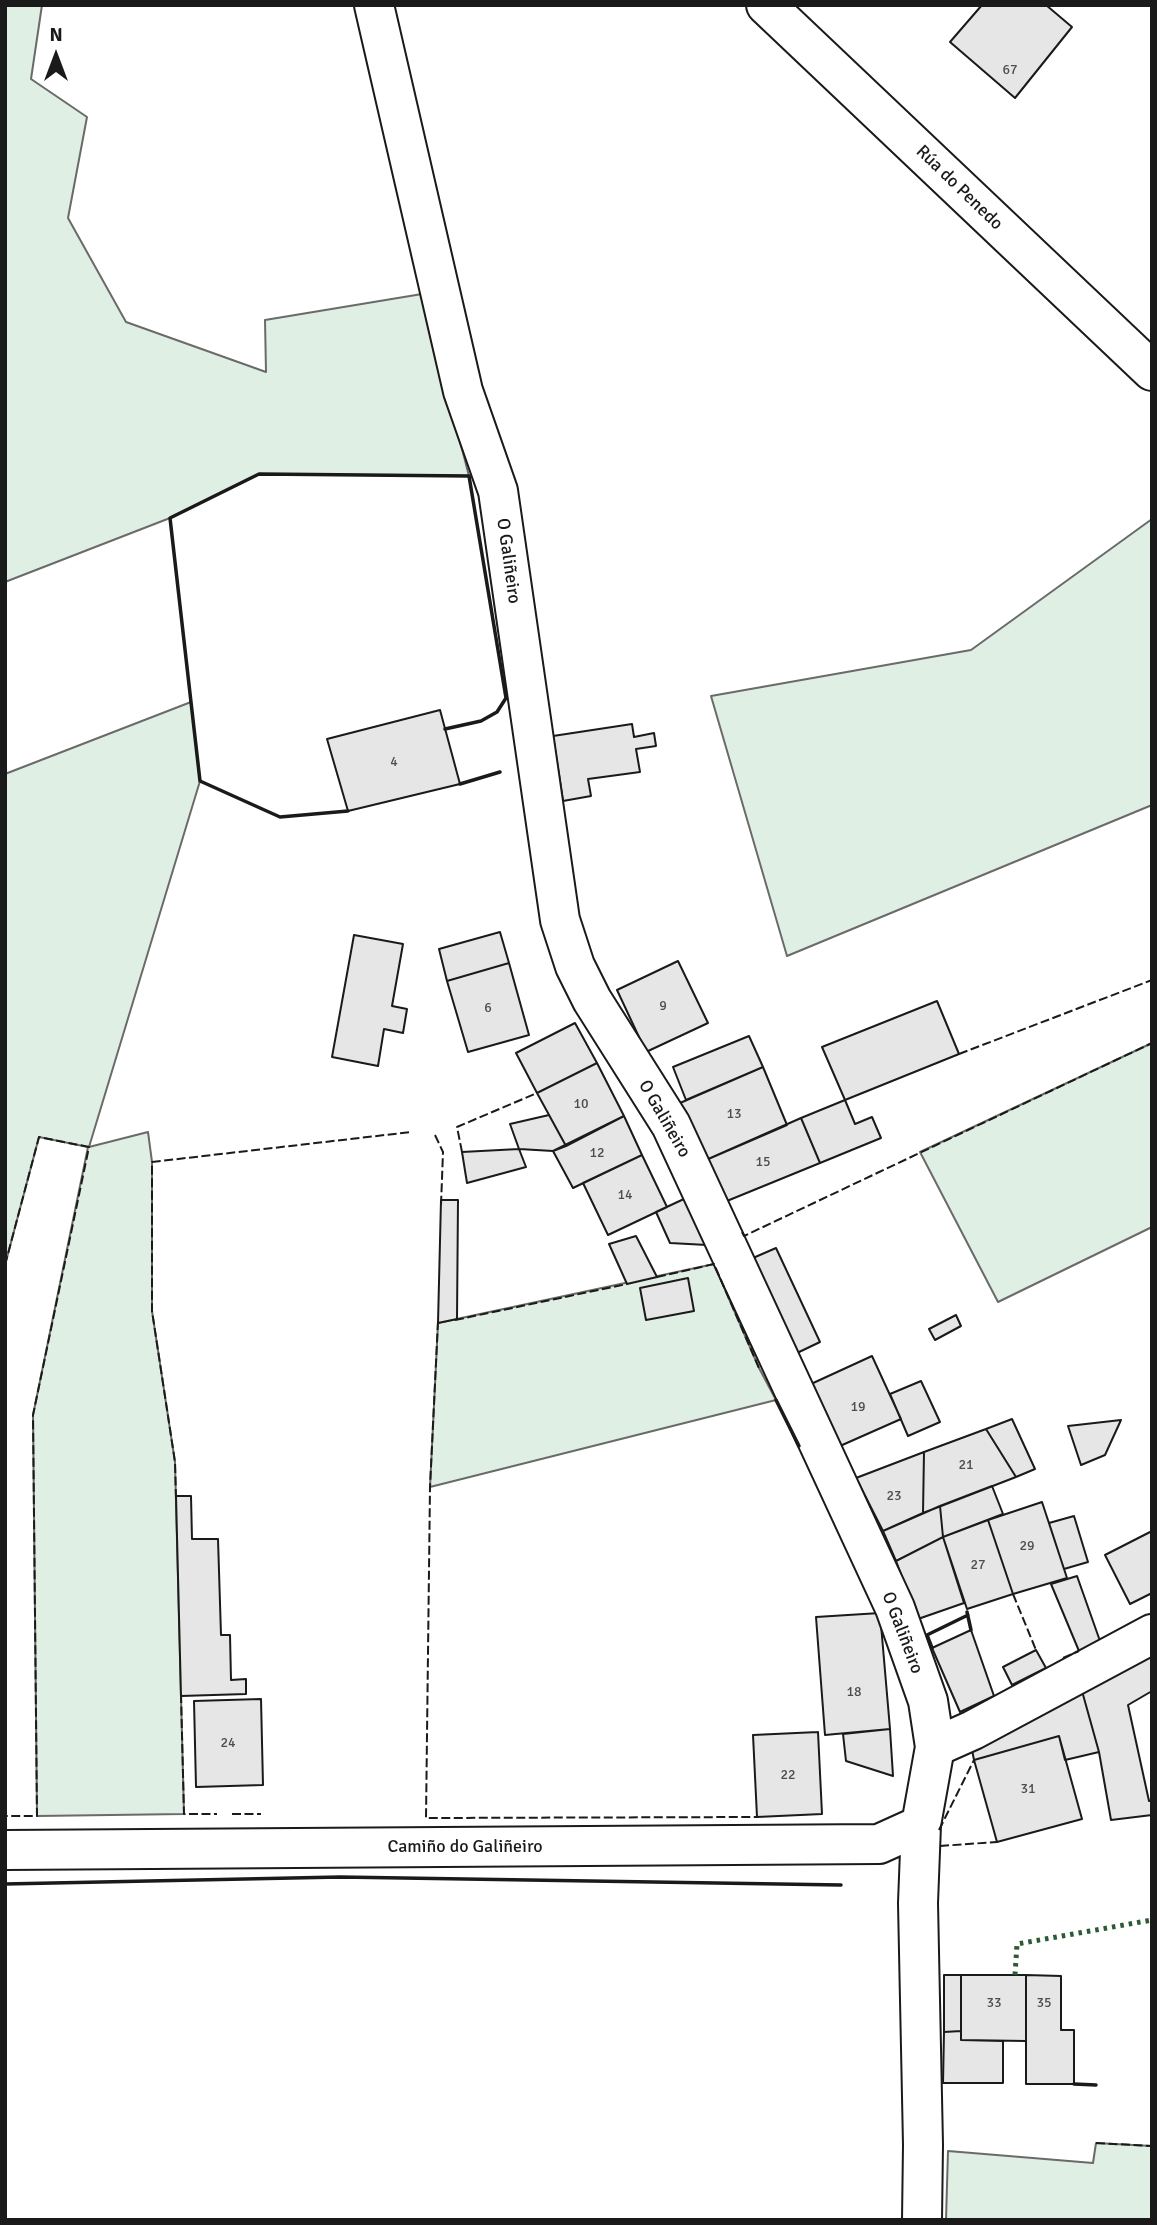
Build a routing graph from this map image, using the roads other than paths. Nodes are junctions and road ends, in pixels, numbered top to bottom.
1 (374, 5) edge
2 (766, 5) edge
3 (1152, 372) edge
4 (1152, 1634) edge
5 (936, 1747) junction
6 (921, 1825) junction
7 (5, 1850) edge
8 (922, 2220) edge

1 - 5 street, O Galiñeiro
2 - 3 street, Rúa do Penedo
4 - 5 street
5 - 6 street, O Galiñeiro
6 - 7 street, Camiño do Galiñeiro
6 - 8 street, O Galiñeiro

